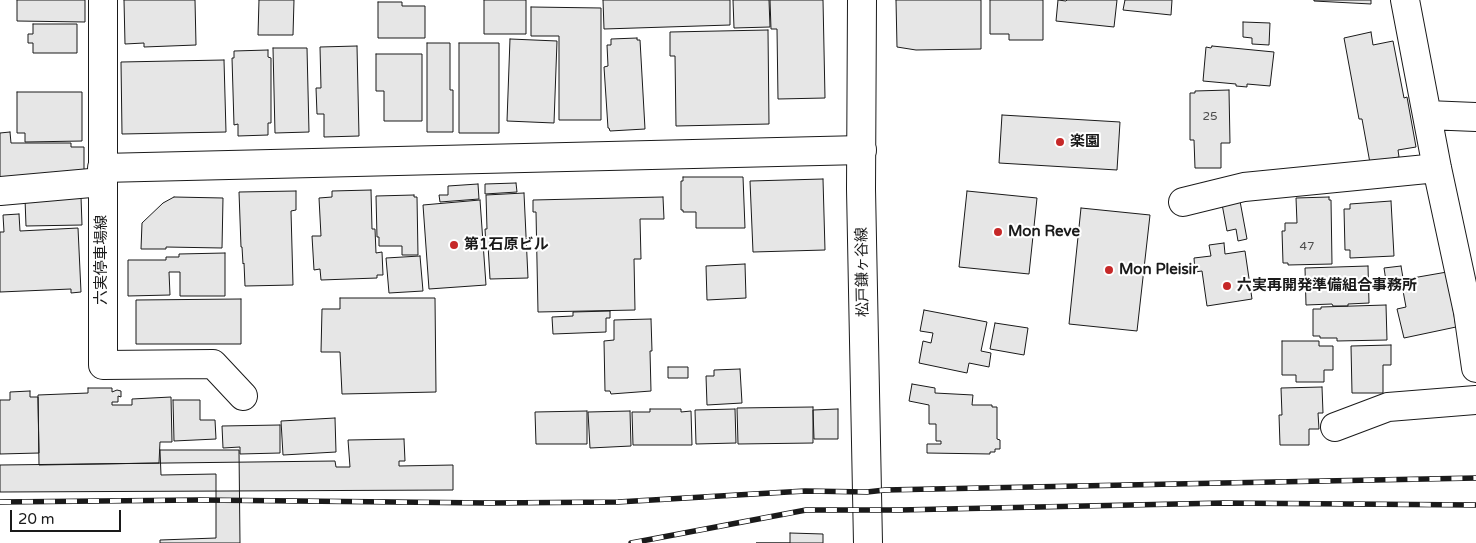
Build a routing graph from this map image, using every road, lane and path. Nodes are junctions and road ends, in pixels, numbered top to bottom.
1 (103, 0) edge
2 (862, 0) edge
3 (1404, 0) edge
4 (1427, 115) junction
5 (1476, 118) edge
6 (862, 150) junction
7 (1437, 168) junction
8 (102, 175) junction
9 (0, 191) edge
10 (1183, 202) dead end
11 (1472, 312) edge
12 (1476, 368) edge
13 (243, 396) dead end
14 (1476, 400) edge
15 (1335, 427) dead end
16 (868, 543) edge

1 - 8 street, 六実停車場線
2 - 6 street, 松戸鎌ヶ谷線
3 - 4 street
4 - 5 street
4 - 7 street
6 - 8 street
6 - 16 street, 松戸鎌ヶ谷線
7 - 10 street
7 - 11 street
8 - 9 street
8 - 13 street, 六実停車場線
11 - 12 street
14 - 15 street

